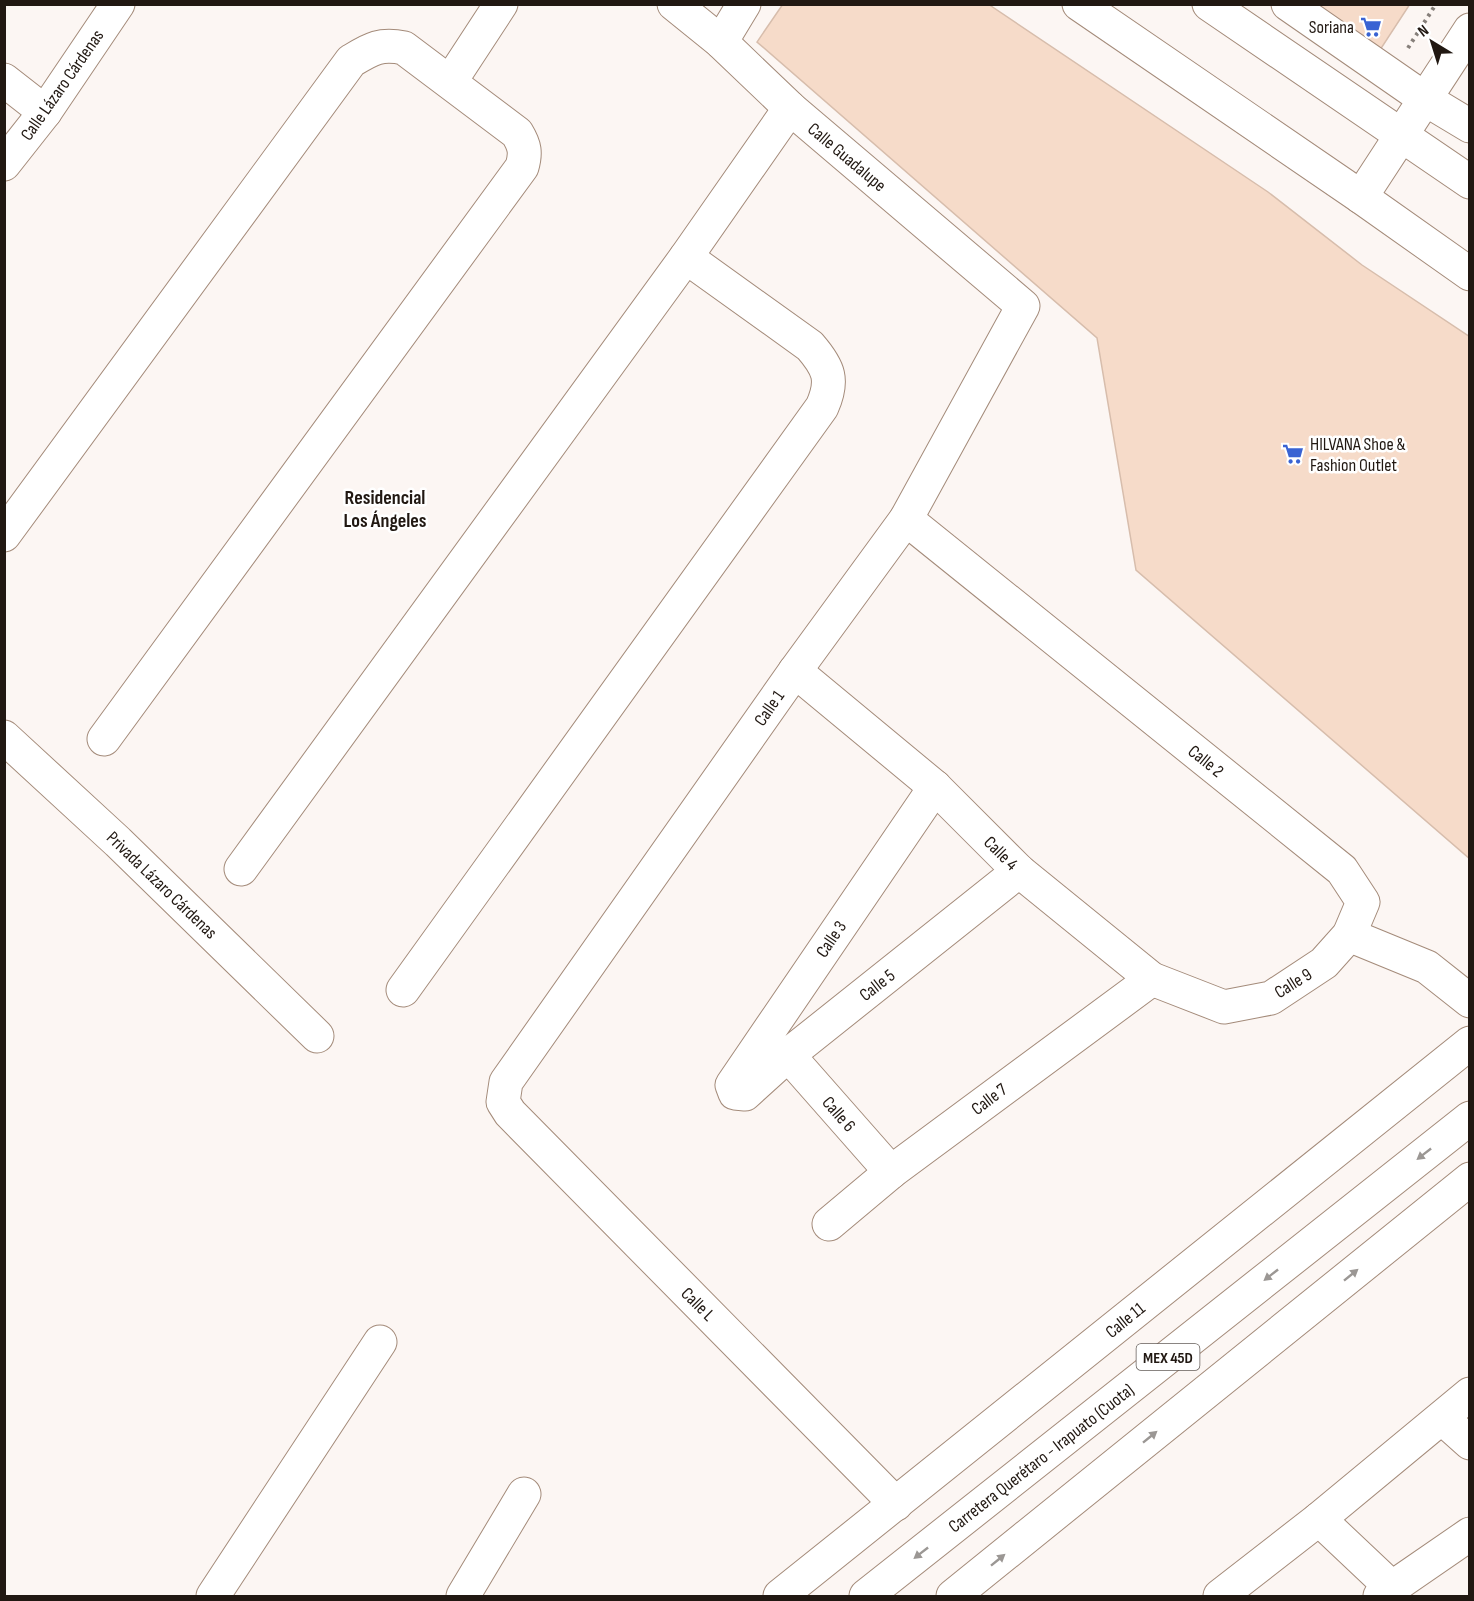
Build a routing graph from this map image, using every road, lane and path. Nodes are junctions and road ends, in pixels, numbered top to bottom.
1 (118, 4) edge
2 (501, 4) edge
3 (674, 4) edge
4 (744, 4) edge
5 (1079, 4) edge
6 (1209, 4) edge
7 (1288, 4) edge
8 (1436, 4) edge
9 (1470, 30) edge
10 (721, 42) junction
11 (1391, 74) junction
12 (4, 80) edge
13 (450, 82) junction
14 (1425, 99) junction
15 (790, 108) junction
16 (45, 112) junction
17 (1470, 126) edge
18 (1400, 135) junction
19 (4, 164) edge
20 (1470, 182) edge
21 (1361, 197) junction
22 (686, 256) junction
23 (1470, 274) edge
24 (1023, 306) joint
25 (906, 519) junction
26 (4, 535) edge
27 (795, 671) junction
28 (4, 737) edge
29 (104, 739) dead end
30 (935, 787) junction
31 (241, 869) dead end
32 (1019, 871) junction
33 (1349, 935) junction
34 (1152, 979) junction
35 (403, 990) dead end
36 (1470, 1000) edge
37 (1224, 1007) joint
38 (317, 1036) dead end
39 (1470, 1043) edge
40 (788, 1055) junction
41 (735, 1093) joint
42 (503, 1102) joint
43 (1470, 1118) edge
44 (891, 1172) junction
45 (1470, 1179) edge
46 (829, 1224) dead end
47 (380, 1342) dead end
48 (1470, 1394) edge
49 (1442, 1418) junction
50 (1470, 1443) edge
51 (524, 1494) dead end
52 (896, 1504) junction
53 (1319, 1519) junction
54 (1470, 1534) edge
55 (1385, 1592) edge
56 (215, 1596) edge
57 (463, 1596) edge
58 (780, 1596) edge
59 (866, 1596) edge
60 (953, 1596) edge
61 (1220, 1596) edge

1 - 16 main road, Calle Lázaro Cárdenas
2 - 13 main road
3 - 10 main road, Calle Guadalupe
4 - 10 main road
5 - 21 main road
6 - 18 main road
7 - 11 main road
8 - 11 path
9 - 14 main road
10 - 15 main road, Calle Guadalupe
11 - 14 main road
12 - 16 main road
13 - 26 main road
13 - 29 main road
14 - 17 main road
14 - 18 main road
15 - 22 main road
15 - 24 main road, Calle Guadalupe
16 - 19 main road, Calle Lázaro Cárdenas
18 - 20 main road
18 - 21 main road
21 - 23 main road
22 - 31 main road
22 - 35 main road
24 - 25 main road, Calle 1
25 - 27 main road, Calle 1
25 - 33 main road, Calle 2
27 - 30 main road, Calle 4
27 - 42 main road, Calle 1
28 - 38 main road, Privada Lázaro Cárdenas
30 - 32 main road, Calle 4
30 - 41 main road, Calle 3
32 - 34 main road, Calle 4
32 - 40 main road, Calle 5
33 - 36 main road
33 - 37 main road, Calle 9
34 - 37 main road, Calle 4
34 - 44 main road, Calle 7
39 - 52 main road, Calle 11
40 - 41 main road, Calle 5
40 - 44 main road, Calle 6
42 - 52 main road, Calle L
43 -> 59 main road, Carretera Querétaro - Irapuato (Cuota) / MEX 45D
44 - 46 main road, Calle 7
60 -> 45 main road, MEX 45D
47 - 56 main road
48 - 49 main road
49 - 50 main road
49 - 53 main road
51 - 57 main road
52 - 58 main road, Calle 11
53 - 55 main road
53 - 61 main road
54 - 55 main road

